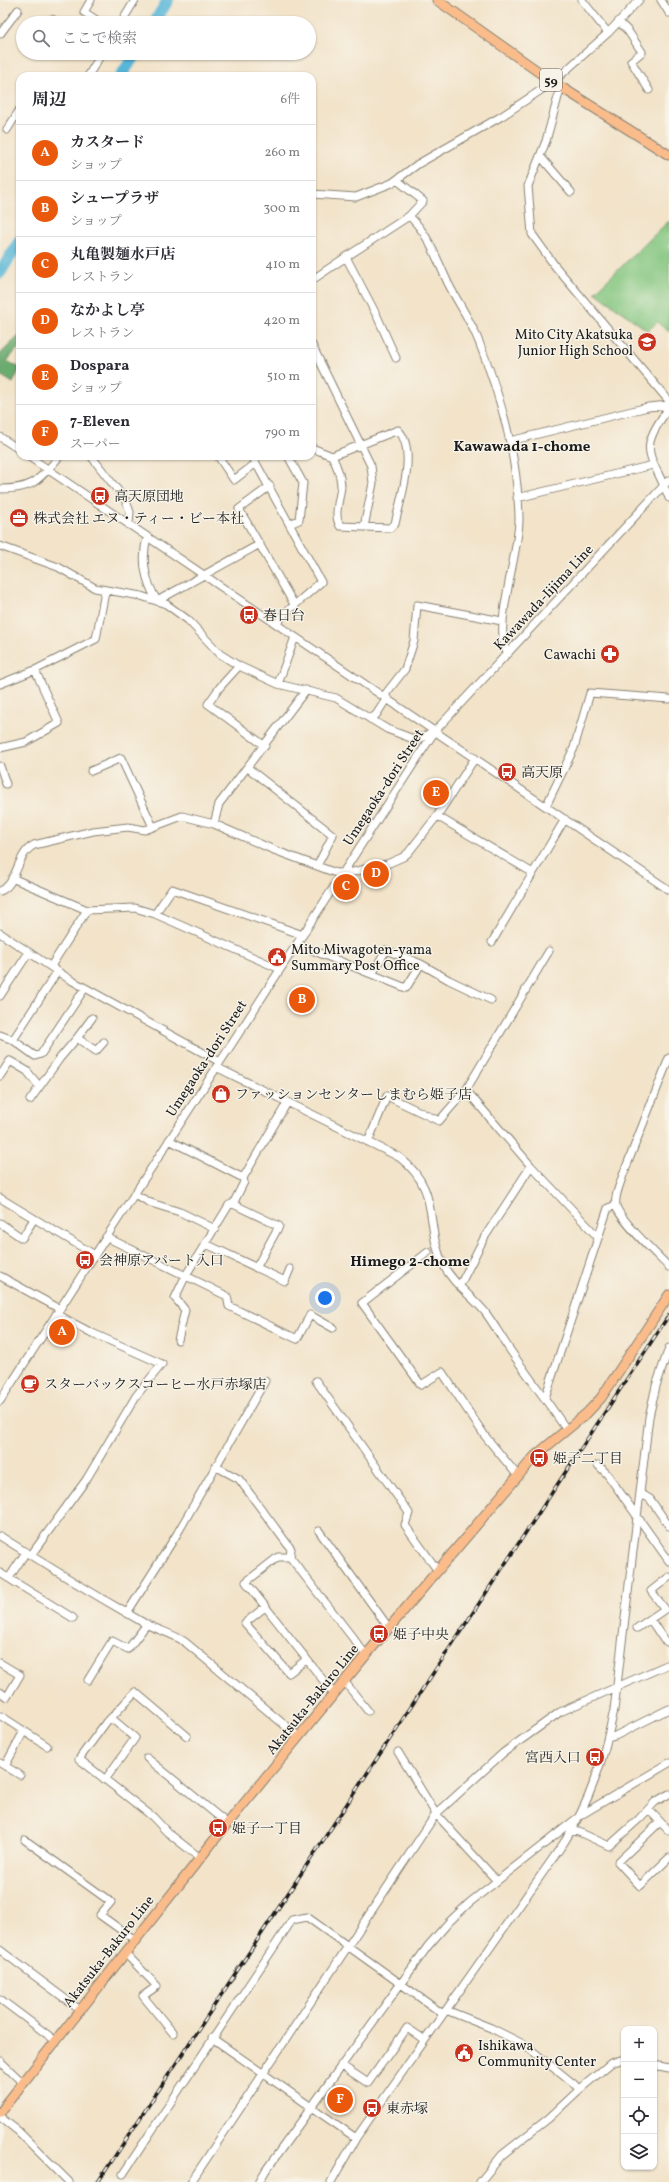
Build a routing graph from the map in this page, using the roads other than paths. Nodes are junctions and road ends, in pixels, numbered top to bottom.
1 (91, 0) edge
2 (135, 0) edge
3 (437, 0) edge
4 (582, 0) edge
5 (639, 0) edge
6 (661, 0) edge
7 (18, 10) dead end
8 (669, 12) edge
9 (90, 16) edge
10 (125, 16) edge
11 (619, 22) junction
12 (608, 33) junction
13 (0, 34) edge
14 (98, 60) edge
15 (90, 72) edge
16 (557, 84) junction
17 (649, 90) dead end
18 (16, 115) edge
19 (7, 130) dead end
20 (669, 155) edge
21 (540, 156) junction
22 (397, 180) junction
23 (571, 192) dead end
24 (316, 194) edge
25 (409, 216) junction
26 (346, 257) junction
27 (316, 277) edge
28 (316, 353) edge
29 (396, 358) dead end
30 (320, 360) junction
31 (316, 362) edge
32 (669, 401) edge
33 (669, 405) edge
34 (669, 408) edge
35 (0, 437) edge
36 (510, 441) junction
37 (361, 443) junction
38 (16, 447) edge
39 (316, 450) edge
40 (332, 456) junction
41 (34, 460) edge
42 (56, 460) edge
43 (94, 460) edge
44 (221, 460) edge
45 (254, 460) edge
46 (290, 460) edge
47 (255, 464) junction
48 (653, 465) junction
49 (48, 469) junction
50 (667, 483) edge
51 (270, 486) junction
52 (0, 489) edge
53 (517, 498) junction
54 (669, 498) edge
55 (290, 524) junction
56 (129, 525) junction
57 (364, 527) junction
58 (147, 537) junction
59 (260, 544) junction
60 (0, 546) edge
61 (205, 576) junction
62 (105, 592) junction
63 (158, 601) junction
64 (295, 606) junction
65 (502, 621) junction
66 (276, 624) junction
67 (295, 637) junction
68 (508, 654) junction
69 (239, 666) junction
70 (35, 670) junction
71 (0, 684) edge
72 (278, 684) junction
73 (306, 690) junction
74 (385, 697) junction
75 (669, 699) edge
76 (370, 719) junction
77 (435, 730) junction
78 (265, 746) junction
79 (0, 748) edge
80 (475, 758) junction
81 (0, 766) edge
82 (248, 768) junction
83 (91, 771) dead end
84 (6, 784) dead end
85 (546, 806) junction
86 (437, 816) junction
87 (565, 819) junction
88 (214, 824) junction
89 (154, 827) junction
90 (317, 866) junction
91 (342, 873) junction
92 (533, 873) junction
93 (12, 878) junction
94 (669, 890) edge
95 (0, 891) edge
96 (87, 910) junction
97 (155, 914) junction
98 (0, 933) edge
99 (303, 935) junction
100 (492, 942) dead end
101 (297, 944) junction
102 (550, 951) dead end
103 (29, 952) junction
104 (421, 964) junction
105 (51, 966) junction
106 (280, 969) junction
107 (57, 972) junction
108 (372, 974) junction
109 (85, 988) junction
110 (0, 996) edge
111 (491, 1000) dead end
112 (92, 1018) dead end
113 (0, 1035) edge
114 (77, 1038) junction
115 (13, 1040) junction
116 (104, 1042) dead end
117 (669, 1058) edge
118 (218, 1064) junction
119 (0, 1076) edge
120 (39, 1086) junction
121 (466, 1090) junction
122 (30, 1100) dead end
123 (287, 1103) junction
124 (169, 1140) junction
125 (368, 1142) junction
126 (531, 1166) junction
127 (243, 1178) junction
128 (134, 1194) junction
129 (0, 1198) edge
130 (233, 1204) junction
131 (616, 1204) junction
132 (34, 1219) junction
133 (0, 1223) edge
134 (215, 1229) junction
135 (597, 1236) junction
136 (106, 1237) junction
137 (206, 1244) junction
138 (428, 1252) dead end
139 (94, 1255) junction
140 (669, 1267) edge
141 (256, 1268) junction
142 (290, 1269) dead end
143 (186, 1275) junction
144 (0, 1276) edge
145 (460, 1285) junction
146 (669, 1295) edge
147 (58, 1311) junction
148 (333, 1328) dead end
149 (178, 1340) dead end
150 (669, 1348) edge
151 (265, 1380) dead end
152 (316, 1381) dead end
153 (545, 1398) junction
154 (1, 1399) edge
155 (566, 1429) junction
156 (598, 1465) dead end
157 (215, 1466) junction
158 (518, 1476) junction
159 (640, 1493) junction
160 (637, 1516) junction
161 (669, 1526) edge
162 (320, 1531) dead end
163 (0, 1536) edge
164 (28, 1554) junction
165 (290, 1557) junction
166 (669, 1561) edge
167 (438, 1571) junction
168 (0, 1573) edge
169 (669, 1577) edge
170 (9, 1578) junction
171 (265, 1607) junction
172 (127, 1613) junction
173 (73, 1618) dead end
174 (650, 1619) junction
175 (147, 1624) junction
176 (389, 1628) junction
177 (637, 1628) dead end
178 (669, 1643) edge
179 (366, 1655) junction
180 (306, 1660) junction
181 (0, 1663) edge
182 (669, 1664) edge
183 (88, 1680) dead end
184 (344, 1681) junction
185 (618, 1685) junction
186 (0, 1692) edge
187 (334, 1694) junction
188 (669, 1709) edge
189 (368, 1711) dead end
190 (1, 1716) dead end
191 (112, 1718) junction
192 (24, 1731) junction
193 (187, 1736) dead end
194 (299, 1737) junction
195 (608, 1738) junction
196 (47, 1746) dead end
197 (398, 1752) dead end
198 (147, 1758) dead end
199 (669, 1763) edge
200 (2, 1764) edge
201 (20, 1775) dead end
202 (105, 1780) junction
203 (669, 1794) edge
204 (649, 1810) junction
205 (436, 1814) junction
206 (580, 1815) junction
207 (660, 1822) junction
208 (228, 1824) junction
209 (571, 1831) junction
210 (669, 1831) edge
211 (25, 1840) dead end
212 (200, 1858) junction
213 (669, 1858) edge
214 (497, 1880) junction
215 (135, 1940) junction
216 (349, 1947) junction
217 (0, 1950) edge
218 (125, 1953) junction
219 (400, 1983) junction
220 (0, 1999) edge
221 (80, 2010) junction
222 (445, 2012) junction
223 (173, 2033) dead end
224 (212, 2038) junction
225 (425, 2040) junction
226 (56, 2041) junction
227 (621, 2060) edge
228 (0, 2061) edge
229 (341, 2065) junction
230 (657, 2066) edge
231 (669, 2068) edge
232 (263, 2074) junction
233 (23, 2083) junction
234 (580, 2088) junction
235 (311, 2107) junction
236 (0, 2112) edge
237 (0, 2117) edge
238 (356, 2138) junction
239 (123, 2174) dead end
240 (66, 2181) edge
241 (194, 2181) edge
242 (259, 2182) edge
243 (331, 2182) edge
244 (480, 2182) edge

1 - 9 street
2 - 10 street
3 - 16 main road, 59
4 - 12 street
5 - 11 street
6 - 8 street
7 - 13 street
11 - 12 street
11 - 17 street
12 - 16 street
14 - 15 street
16 - 20 main road, 59
16 - 21 street
16 - 22 street
18 - 19 street
21 - 23 street
21 - 32 street
22 - 24 street
22 - 25 street
25 - 26 street
25 - 36 street
26 - 27 street
26 - 29 street
28 - 30 street
30 - 31 street
30 - 37 street
33 - 36 street
34 - 48 street
35 - 38 street
36 - 53 street
37 - 40 street
37 - 57 street
37 - 57 street
39 - 40 street
40 - 57 street
41 - 49 street
42 - 49 street
43 - 56 street
44 - 47 street
45 - 47 street
46 - 55 street
47 - 51 street
48 - 50 street
48 - 53 street
49 - 52 street
49 - 56 street
50 - 54 street
50 - 68 street, Kawawada-Iijima Line
51 - 55 street
51 - 59 street
53 - 65 street
55 - 64 street
56 - 58 street
58 - 61 street
58 - 63 street
59 - 61 street
59 - 64 street
60 - 62 street
61 - 63 street
61 - 66 street
62 - 63 street
62 - 70 street
63 - 69 street
64 - 66 street
65 - 68 street
65 - 74 street
66 - 67 street
67 - 72 street
67 - 74 street
68 - 77 street, Kawawada-Iijima Line
69 - 72 street
69 - 78 street
70 - 71 street
70 - 79 street
72 - 73 street
73 - 76 street
73 - 78 street
74 - 76 street
74 - 77 street
75 - 85 street
76 - 77 street
77 - 80 street
77 - 91 street, Umegaoka-dori Street
78 - 82 street
80 - 85 street
80 - 86 street
81 - 84 street
82 - 88 street
82 - 90 street
83 - 89 street
85 - 87 street
86 - 91 street
86 - 92 street
87 - 92 street
87 - 94 street
88 - 89 street
88 - 90 street
89 - 93 street
90 - 91 street
91 - 99 street, Umegaoka-dori Street
92 - 100 street
93 - 95 street
93 - 96 street
96 - 97 street
96 - 105 street
97 - 99 street
97 - 106 street
98 - 103 street
99 - 101 street, Umegaoka-dori Street
101 - 106 street, Umegaoka-dori Street
101 - 108 street
102 - 121 street
103 - 105 street
103 - 110 street
104 - 108 street
104 - 108 street
104 - 111 street
105 - 107 street
106 - 118 street, Umegaoka-dori Street
107 - 109 street
107 - 115 street
109 - 115 street
109 - 118 street
112 - 114 street
113 - 115 street
114 - 116 street
114 - 120 street
117 - 131 street
118 - 123 street
118 - 124 street, Umegaoka-dori Street
119 - 120 street
120 - 122 street
121 - 125 street
121 - 126 street
123 - 125 street
123 - 127 street
124 - 127 street
124 - 128 street, Umegaoka-dori Street
125 - 145 street
126 - 135 street
126 - 145 street
127 - 130 street
128 - 134 street
128 - 136 street, Umegaoka-dori Street
129 - 132 street
130 - 134 street
130 - 141 street
131 - 135 street
131 - 140 street
132 - 133 street
132 - 139 street
134 - 137 street
135 - 153 street
136 - 139 street, Umegaoka-dori Street
136 - 143 street
137 - 141 street
137 - 143 street
138 - 158 street
139 - 147 street, Umegaoka-dori Street
141 - 142 street
143 - 148 street
143 - 149 street
144 - 147 street
145 - 153 street
146 - 155 main road, Akatsuka-Bakuro Line
147 - 154 street, Umegaoka-dori Street
147 - 164 street
150 - 159 street
151 - 157 street
152 - 167 street
153 - 155 street
155 - 158 main road, Akatsuka-Bakuro Line
156 - 160 street
157 - 165 street
157 - 172 street
158 - 167 main road, Akatsuka-Bakuro Line
159 - 160 street
159 - 161 street
160 - 166 street
160 - 185 street
162 - 176 street
163 - 164 street
164 - 170 street
164 - 172 street
165 - 171 street
165 - 179 street
167 - 176 main road, Akatsuka-Bakuro Line
168 - 170 street
169 - 174 street
170 - 173 street
171 - 180 street
171 - 180 street
172 - 175 street
174 - 177 street
174 - 178 street
175 - 183 street
175 - 194 street
176 - 179 main road, Akatsuka-Bakuro Line
179 - 184 main road, Akatsuka-Bakuro Line
180 - 187 street
181 - 186 street
182 - 185 street
184 - 187 main road, Akatsuka-Bakuro Line
184 - 189 street
185 - 195 street
185 - 205 street
187 - 194 main road, Akatsuka-Bakuro Line
188 - 195 street
190 - 192 street
191 - 193 street
191 - 202 street
191 - 202 street
192 - 196 street
192 - 200 street
194 - 208 main road, Akatsuka-Bakuro Line
195 - 206 street
197 - 205 street
198 - 208 street
199 - 206 street
200 - 201 street
202 - 212 street
203 - 204 street
204 - 207 street
204 - 209 street
205 - 214 street
205 - 216 street
206 - 209 street
206 - 214 street
207 - 210 street
207 - 213 street
208 - 212 main road, Akatsuka-Bakuro Line
209 - 222 street
211 - 215 street
212 - 215 main road, Akatsuka-Bakuro Line
214 - 219 street
215 - 218 main road, Akatsuka-Bakuro Line
216 - 219 street
216 - 224 street
216 - 232 street
217 - 221 street
218 - 221 main road, Akatsuka-Bakuro Line
218 - 223 street
219 - 222 street
219 - 229 street
220 - 226 street
221 - 226 main road, Akatsuka-Bakuro Line
222 - 225 street
222 - 234 street
224 - 232 street
224 - 239 street
225 - 229 street
225 - 238 street
226 - 233 main road, Akatsuka-Bakuro Line
227 - 234 street
228 - 233 street
229 - 235 street
230 - 231 street
232 - 235 street
232 - 241 street
233 - 236 main road, Akatsuka-Bakuro Line
234 - 244 street
235 - 238 street
235 - 242 street
237 - 240 street
238 - 243 street

